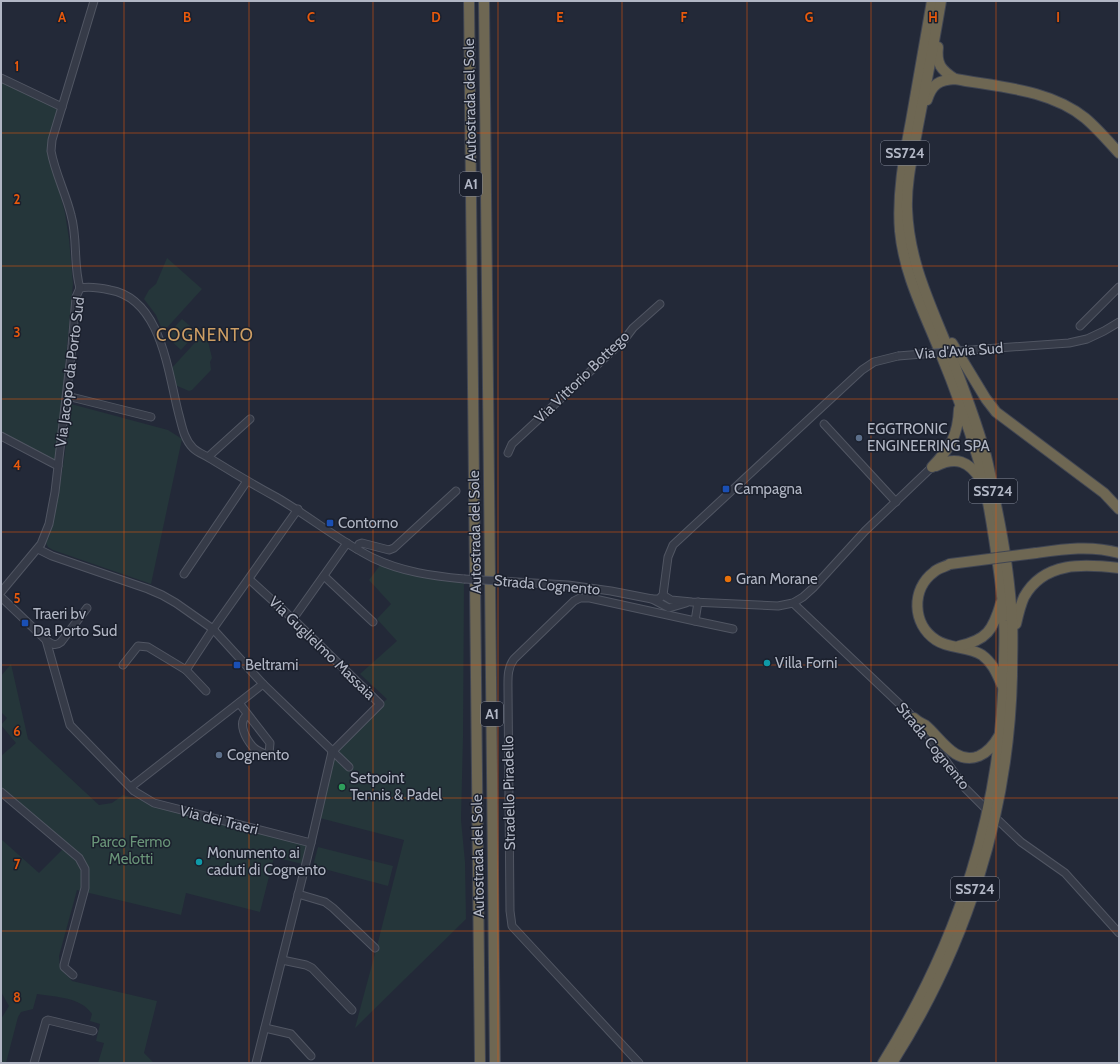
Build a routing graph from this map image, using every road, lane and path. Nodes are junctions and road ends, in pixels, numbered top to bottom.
1 (94, 1) edge
2 (469, 1) edge
3 (484, 1) edge
4 (932, 1) edge
5 (942, 1) edge
6 (1, 78) edge
7 (955, 79) junction
8 (62, 107) junction
9 (916, 140) junction
10 (1119, 153) edge
11 (80, 288) junction
12 (1119, 288) edge
13 (926, 298) junction
14 (660, 304) dead end
15 (1119, 322) edge
16 (1080, 326) dead end
17 (940, 340) junction
18 (67, 396) junction
19 (959, 401) junction
20 (151, 416) dead end
21 (250, 419) dead end
22 (824, 424) dead end
23 (1, 436) edge
24 (508, 453) dead end
25 (208, 457) junction
26 (58, 466) junction
27 (932, 467) junction
28 (247, 481) junction
29 (984, 485) junction
30 (456, 491) dead end
31 (896, 502) junction
32 (298, 509) junction
33 (1119, 509) edge
34 (345, 545) junction
35 (38, 549) junction
36 (357, 549) junction
37 (1119, 553) edge
38 (1119, 568) edge
39 (184, 574) dead end
40 (324, 576) junction
41 (249, 579) junction
42 (1, 592) edge
43 (662, 596) junction
44 (1, 597) edge
45 (1002, 597) junction
46 (652, 599) junction
47 (695, 602) junction
48 (793, 603) junction
49 (87, 608) dead end
50 (294, 619) junction
51 (695, 621) junction
52 (373, 622) dead end
53 (213, 629) junction
54 (733, 629) dead end
55 (1013, 636) junction
56 (46, 640) junction
57 (957, 647) junction
58 (123, 665) dead end
59 (186, 670) junction
60 (263, 684) junction
61 (1004, 688) junction
62 (206, 691) dead end
63 (239, 703) junction
64 (247, 714) junction
65 (914, 718) junction
66 (1000, 734) junction
67 (332, 752) junction
68 (349, 767) dead end
69 (131, 787) junction
70 (1, 792) edge
71 (984, 807) dead end
72 (999, 821) dead end
73 (311, 843) junction
74 (298, 894) junction
75 (1119, 933) edge
76 (374, 948) dead end
77 (282, 960) junction
78 (73, 975) dead end
79 (352, 1010) dead end
80 (265, 1028) junction
81 (93, 1031) dead end
82 (311, 1056) dead end
83 (34, 1063) edge
84 (256, 1063) edge
85 (480, 1063) edge
86 (495, 1063) edge
87 (639, 1063) edge
88 (883, 1063) edge
89 (892, 1063) edge

1 - 8 street, Via Jacopo da Porto Sud
2 - 85 highway, Autostrada del Sole / A1
3 - 86 highway, Autostrada del Sole / A1
4 - 17 highway, SS724
5 - 7 highway
5 - 9 highway, SS724
6 - 8 street
7 - 9 highway
7 - 10 highway
8 - 11 street, Via Jacopo da Porto Sud
9 - 13 highway, SS724
11 - 18 street, Via Jacopo da Porto Sud
11 - 25 street, Strada Cognento
12 - 16 street
13 - 17 highway, SS724
13 - 33 highway
14 - 24 street, Via Vittorio Bottego
15 - 43 street, Via d'Avia Sud, bridge
17 - 19 highway, SS724
17 - 55 highway, SS724
18 - 20 street
18 - 26 street, Via Jacopo da Porto Sud
19 - 27 highway
19 - 29 highway, SS724
21 - 25 street
22 - 31 street
23 - 26 street
25 - 28 street, Strada Cognento
26 - 35 street, Via Jacopo da Porto Sud
27 - 29 highway
27 - 31 street
28 - 32 street, Strada Cognento
28 - 39 street
29 - 45 highway, SS724
30 - 36 street
31 - 48 street
32 - 34 street, Strada Cognento
32 - 41 street
34 - 36 street, Strada Cognento
34 - 40 street
35 - 42 street, Via Jacopo da Porto Sud
35 - 53 street
36 - 46 street, Strada Cognento, bridge
37 - 57 highway, bridge
38 - 55 highway
40 - 50 street
40 - 52 street
41 - 50 street, Via Guglielmo Massaia
41 - 53 street
43 - 46 street, Strada Cognento
43 - 47 street, Strada Cognento
44 - 56 street
45 - 57 highway
45 - 61 highway, SS724
46 - 47 street, Strada Cognento
47 - 48 street, Strada Cognento
47 - 51 street
48 - 65 street, Strada Cognento
49 - 56 street
50 - 67 street, Via Guglielmo Massaia
51 - 54 street
51 - 87 street, Stradello Piradello
53 - 59 street
53 - 60 street
55 - 89 highway, SS724
56 - 69 street, Via dei Traeri
57 - 61 highway
58 - 59 street
59 - 62 street
60 - 63 street
60 - 67 street
61 - 66 highway, SS724
63 - 64 street
63 - 69 street
64 - 64 street
65 - 66 highway
65 - 71 street, Strada Cognento
66 - 88 highway, SS724
67 - 68 street
67 - 73 street
69 - 73 street, Via dei Traeri
70 - 78 street
72 - 75 street
73 - 74 street
74 - 76 street
74 - 77 street
77 - 79 street
77 - 80 street
80 - 82 street
80 - 84 street
81 - 83 street

